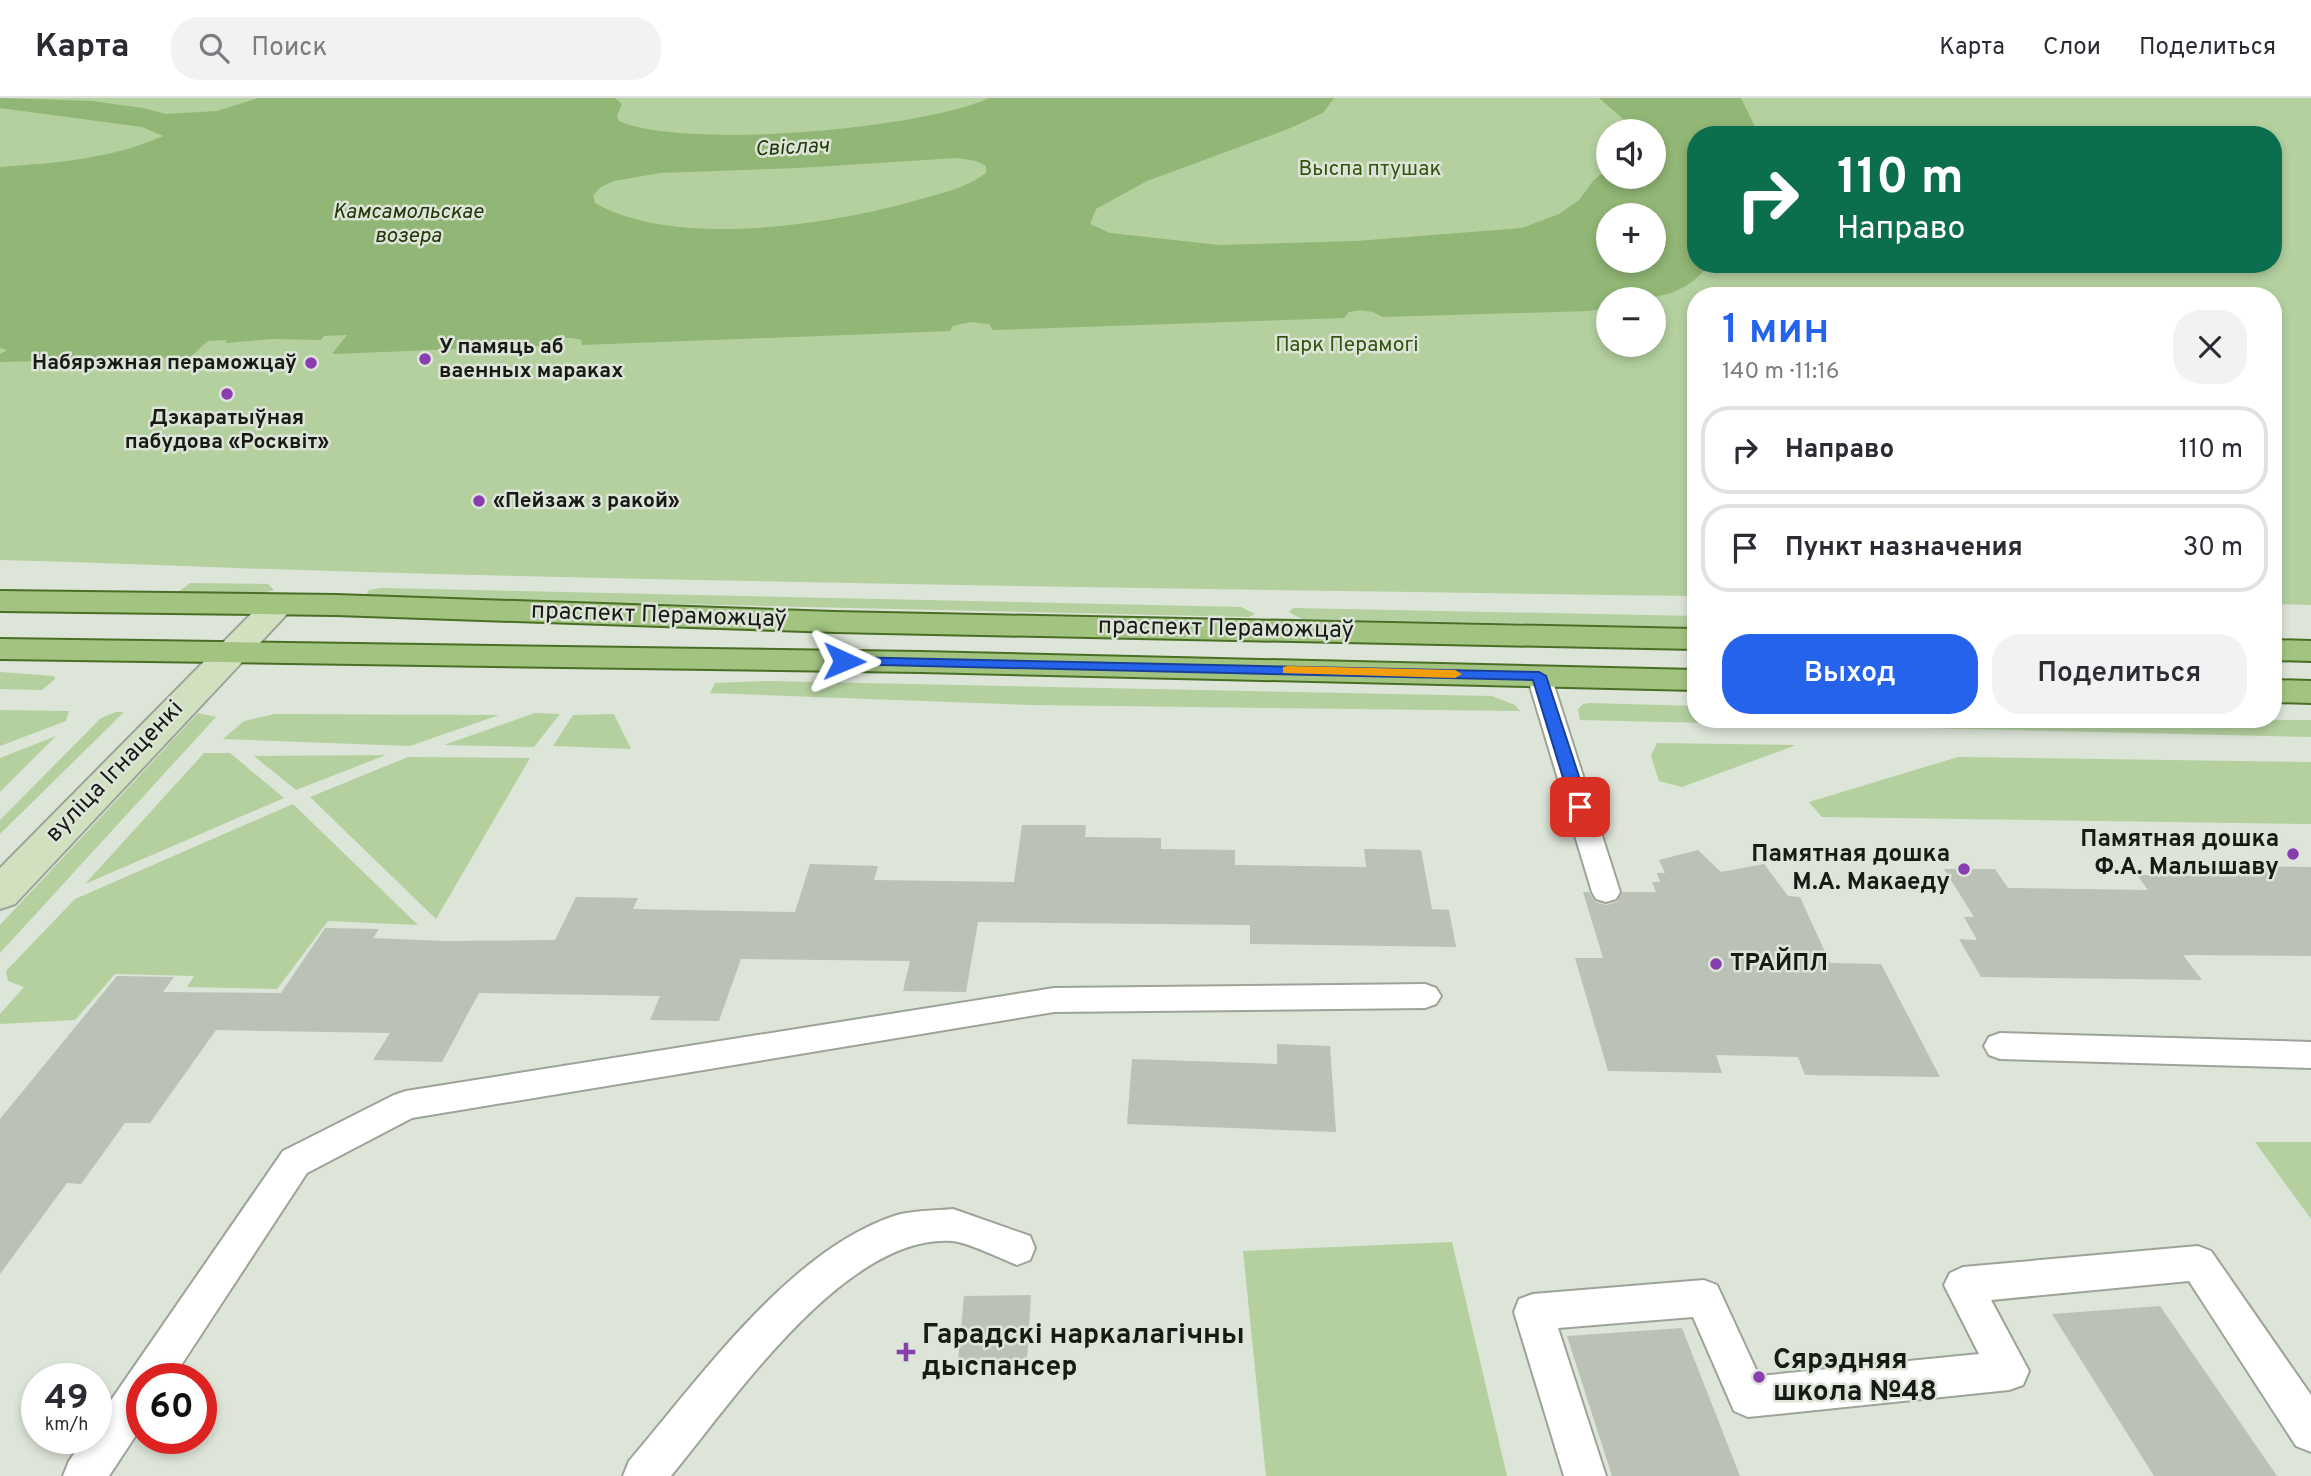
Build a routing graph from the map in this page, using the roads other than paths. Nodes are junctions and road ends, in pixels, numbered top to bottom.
1 (0, 601) edge
2 (278, 605) junction
3 (1687, 639) edge
4 (0, 649) edge
5 (2282, 650) edge
6 (2311, 651) edge
7 (232, 652) junction
8 (1539, 676) junction
9 (1687, 680) edge
10 (2282, 691) edge
11 (2311, 692) edge
12 (6, 881) edge
13 (1606, 892) dead end
14 (1425, 996) dead end
15 (2000, 1046) dead end
16 (2311, 1055) edge
17 (1017, 1248) dead end
18 (160, 1363) edge
19 (126, 1414) edge
20 (2311, 1431) edge
21 (84, 1476) edge
22 (644, 1476) edge
23 (1585, 1476) edge

1 - 2 main road, праспект Пераможцаў
2 - 3 main road, праспект Пераможцаў
2 - 7 street, вуліца Ігнаценкі
4 - 7 main road, праспект Пераможцаў
5 - 6 main road
7 - 8 main road, праспект Пераможцаў
7 - 12 street, вуліца Ігнаценкі
8 - 9 main road, праспект Пераможцаў
8 - 13 lane
10 - 11 main road
14 - 18 lane
15 - 16 lane
17 - 22 lane
19 - 21 lane
20 - 23 lane

